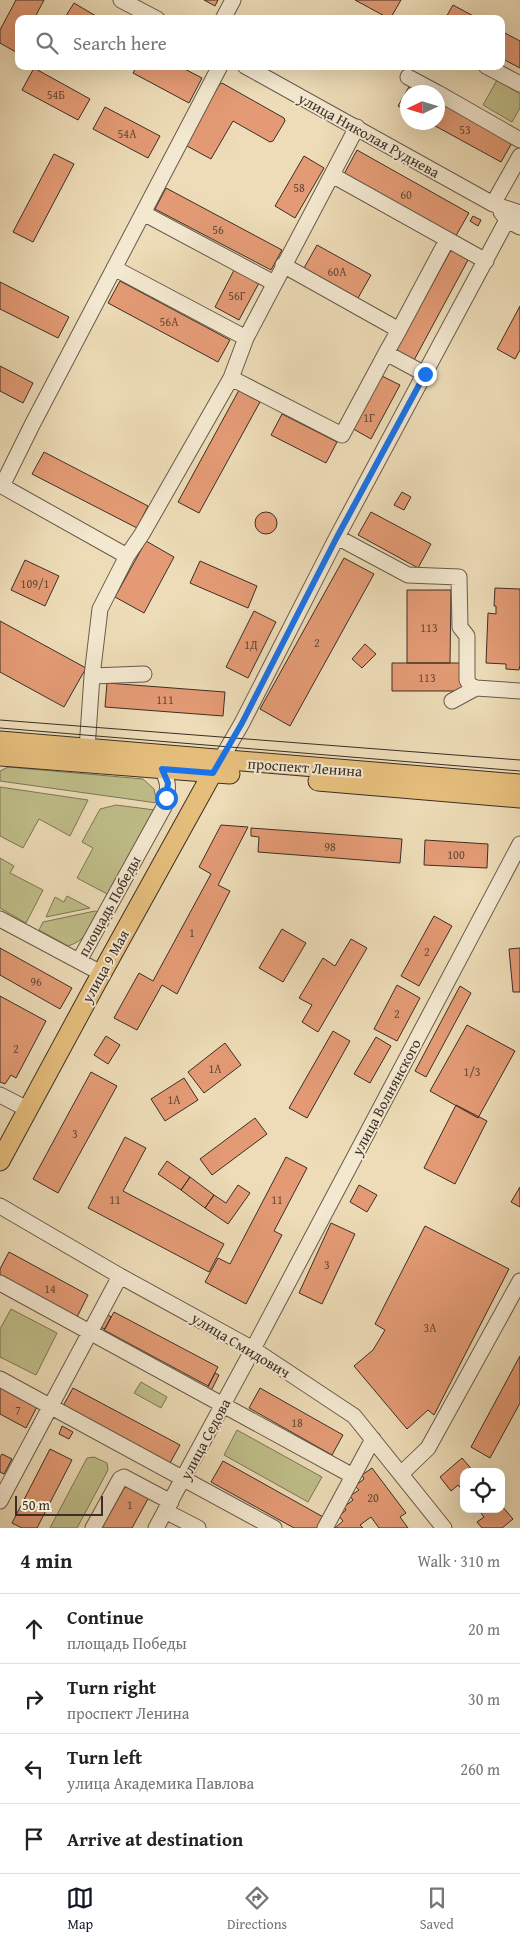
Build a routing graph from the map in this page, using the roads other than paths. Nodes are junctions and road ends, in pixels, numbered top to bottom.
1 (121, 0) edge
2 (233, 0) edge
3 (149, 15) edge
4 (225, 15) edge
5 (218, 70) edge
6 (252, 70) edge
7 (494, 70) edge
8 (408, 76) dead end
9 (520, 84) edge
10 (423, 85) edge
11 (445, 98) edge
12 (357, 127) junction
13 (520, 140) edge
14 (520, 156) edge
15 (332, 174) junction
16 (493, 204) junction
17 (143, 213) junction
18 (516, 220) edge
19 (447, 240) junction
20 (486, 261) junction
21 (284, 265) junction
22 (114, 268) junction
23 (274, 283) junction
24 (399, 330) junction
25 (246, 338) junction
26 (386, 353) junction
27 (425, 374) junction
28 (230, 378) junction
29 (337, 537) junction
30 (127, 556) junction
31 (144, 674) dead end
32 (92, 676) junction
33 (476, 688) junction
34 (520, 691) edge
35 (452, 701) dead end
36 (0, 741) edge
37 (87, 749) junction
38 (0, 756) edge
39 (157, 762) junction
40 (216, 767) junction
41 (520, 784) edge
42 (520, 798) edge
43 (520, 844) edge
44 (0, 919) edge
45 (79, 961) junction
46 (101, 973) junction
47 (0, 1095) edge
48 (26, 1110) junction
49 (0, 1161) edge
50 (0, 1206) edge
51 (120, 1276) junction
52 (520, 1280) edge
53 (2, 1289) edge
54 (90, 1332) junction
55 (253, 1349) junction
56 (0, 1379) edge
57 (223, 1404) junction
58 (50, 1406) junction
59 (373, 1439) junction
60 (401, 1474) junction
61 (353, 1476) junction
62 (184, 1478) junction
63 (0, 1501) edge
64 (168, 1506) junction
65 (93, 1528) edge
66 (156, 1528) edge
67 (198, 1528) edge
68 (274, 1528) edge
69 (325, 1528) edge
70 (444, 1528) edge

1 - 3 street
2 - 4 street
5 - 17 street
6 - 12 street, улица Николая Руднева
7 - 9 street
8 - 10 street
11 - 13 street
12 - 15 street
12 - 16 street, улица Николая Руднева
14 - 16 street
15 - 19 street
15 - 21 street
16 - 18 street, улица Николая Руднева
17 - 22 street
17 - 23 street
18 - 20 street
19 - 20 street
19 - 24 street
20 - 27 street
21 - 23 street
21 - 24 street
22 - 25 street
22 - 30 street
23 - 25 street
24 - 26 street
25 - 28 street
26 - 27 street
26 - 28 street
27 - 29 street
28 - 30 street
29 - 33 street
29 - 40 street
30 - 32 street
31 - 32 street
32 - 37 street
33 - 34 street
33 - 35 street
36 - 37 main road, проспект Ленина
37 - 39 main road, проспект Ленина
38 - 39 main road, проспект Ленина
39 - 40 main road, проспект Ленина
39 - 45 street, площадь Победы
40 - 41 main road, проспект Ленина
40 - 42 main road, проспект Ленина
40 - 46 main road, улица 9 Мая
43 - 55 street, улица Волнянского
44 - 45 street, площадь Победы
45 - 46 street
46 - 48 main road, улица 9 Мая
47 - 48 street
48 - 49 main road, улица 9 Мая
50 - 51 street, улица Смидович
51 - 54 street
51 - 55 street, улица Смидович
52 - 60 street
53 - 54 street
54 - 57 street
54 - 58 street
55 - 57 street, улица Седова
55 - 59 street, улица Смидович
56 - 58 street
57 - 61 street
57 - 62 street, улица Седова
58 - 62 street
58 - 63 street
59 - 60 street, улица Смидович
59 - 61 street
60 - 70 street, улица Смидович
61 - 69 street
62 - 64 street, улица Седова
62 - 68 street
64 - 65 street
64 - 66 street, улица Седова
64 - 67 street

